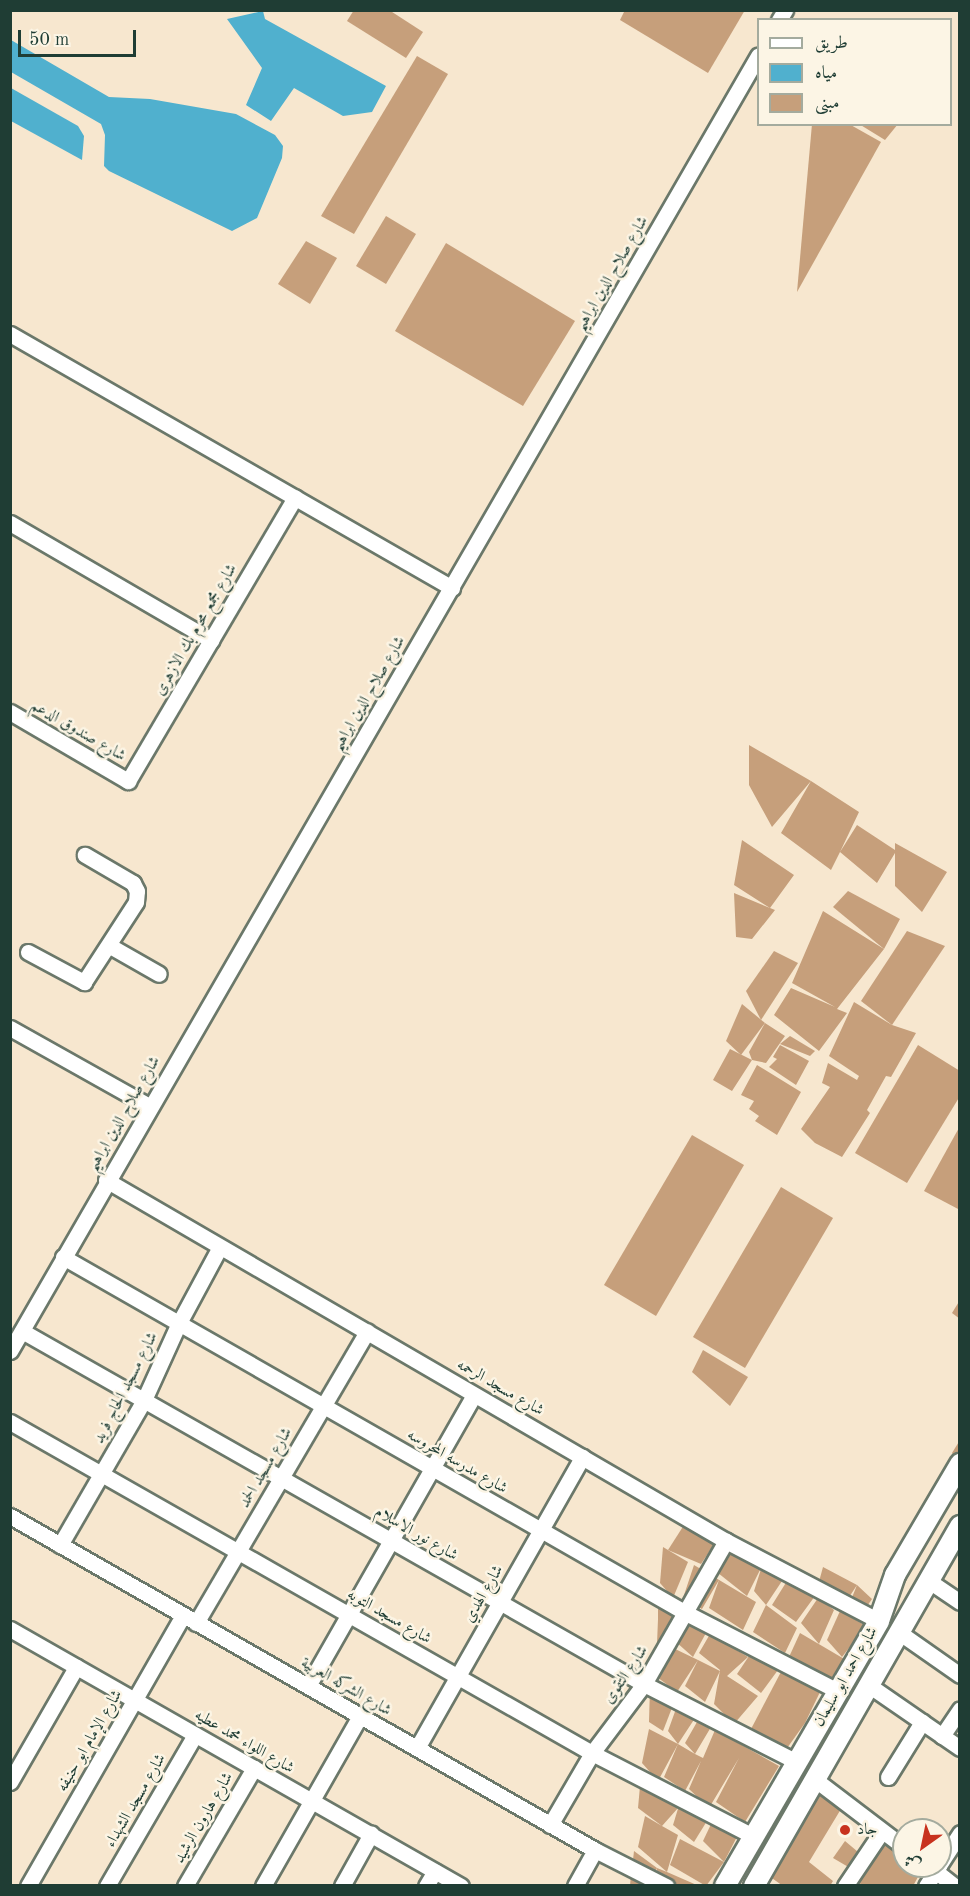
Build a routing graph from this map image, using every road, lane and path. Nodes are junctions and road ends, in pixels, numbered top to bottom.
1 (757, 59) edge
2 (10, 334) edge
3 (295, 498) junction
4 (10, 523) edge
5 (452, 588) junction
6 (212, 640) junction
7 (10, 712) edge
8 (128, 781) joint
9 (86, 855) dead end
10 (110, 946) junction
11 (28, 952) dead end
12 (159, 974) dead end
13 (10, 1028) edge
14 (148, 1106) junction
15 (106, 1180) junction
16 (220, 1247) junction
17 (63, 1257) junction
18 (178, 1323) junction
19 (22, 1331) junction
20 (367, 1332) junction
21 (10, 1351) edge
22 (474, 1395) junction
23 (144, 1400) junction
24 (323, 1406) junction
25 (10, 1422) edge
26 (582, 1457) junction
27 (960, 1464) edge
28 (432, 1468) junction
29 (101, 1474) junction
30 (281, 1478) junction
31 (10, 1516) edge
32 (541, 1530) junction
33 (958, 1532) edge
34 (391, 1540) junction
35 (726, 1541) junction
36 (60, 1545) junction
37 (238, 1552) junction
38 (895, 1575) junction
39 (925, 1587) junction
40 (500, 1602) junction
41 (960, 1602) edge
42 (686, 1613) junction
43 (348, 1615) junction
44 (190, 1619) junction
45 (879, 1621) junction
46 (15, 1632) edge
47 (900, 1633) junction
48 (10, 1648) edge
49 (76, 1667) junction
50 (960, 1675) edge
51 (458, 1677) junction
52 (644, 1684) junction
53 (308, 1686) junction
54 (870, 1686) junction
55 (838, 1691) junction
56 (135, 1700) junction
57 (960, 1709) edge
58 (360, 1716) junction
59 (922, 1722) junction
60 (195, 1735) junction
61 (942, 1736) junction
62 (417, 1748) junction
63 (960, 1748) edge
64 (592, 1754) junction
65 (797, 1761) junction
66 (254, 1768) junction
67 (888, 1777) dead end
68 (817, 1781) junction
69 (10, 1782) edge
70 (312, 1801) junction
71 (550, 1825) junction
72 (757, 1829) junction
73 (882, 1830) junction
74 (371, 1834) junction
75 (892, 1838) edge
76 (781, 1840) junction
77 (595, 1850) junction
78 (435, 1871) junction
79 (759, 1884) edge
80 (28, 1886) edge
81 (107, 1886) edge
82 (185, 1886) edge
83 (263, 1886) edge
84 (342, 1886) edge
85 (426, 1886) edge
86 (461, 1886) edge
87 (575, 1886) edge
88 (666, 1886) edge
89 (725, 1886) edge
90 (845, 1886) edge

1 - 5 street, شارع صلاح الدين ابراهيم
2 - 3 street
3 - 5 street
3 - 6 street, شارع مجمع محرم بك الازهرى
4 - 6 street
5 - 14 street, شارع صلاح الدين ابراهيم
6 - 8 street, شارع مجمع محرم بك الازهرى
7 - 8 street, شارع صندوق الدعم
9 - 10 street
10 - 11 street
10 - 12 street
13 - 14 street
14 - 15 street, شارع صلاح الدين ابراهيم
15 - 16 street, شارع مسجد الرحمه
15 - 17 street, شارع صلاح الدين ابراهيم
16 - 18 street, شارع مسجد الحاج فريد
16 - 20 street, شارع مسجد الرحمه
17 - 18 street, شارع مدرسه المحروسه
17 - 19 street, شارع صلاح الدين ابراهيم
18 - 23 street, شارع مسجد الحاج فريد
18 - 24 street, شارع مدرسه المحروسه
19 - 21 street, شارع صلاح الدين ابراهيم
19 - 23 street, شارع نور الاسلام
20 - 22 street, شارع مسجد الرحمه
20 - 24 street, شارع مسجد الحمد
22 - 26 street, شارع مسجد الرحمه
22 - 28 street
23 - 29 street, شارع مسجد الحاج فريد
23 - 30 street, شارع نور الاسلام
24 - 28 street, شارع مدرسه المحروسه
24 - 30 street, شارع مسجد الحمد
25 - 29 street, شارع مسجد التوبه
26 - 32 street, شارع الهدي
26 - 35 street, شارع مسجد الرحمه
27 - 38 main road, شارع احمد ابو سليمان
28 - 32 street, شارع مدرسه المحروسه
28 - 34 street
29 - 36 street, شارع مسجد الحاج فريد
29 - 37 street, شارع مسجد التوبه
30 - 34 street, شارع نور الاسلام
30 - 37 street, شارع مسجد الحمد
31 - 36 street, شارع الشركه العربية
32 - 40 street, شارع الهدي
32 - 42 street, شارع مدرسه المحروسه
33 - 39 main road, شارع احمد ابو سليمان
34 - 40 street, شارع نور الاسلام
34 - 43 street
35 - 42 street, شارع التقوى
35 - 45 street, شارع مسجد الرحمه
36 - 44 street, شارع الشركه العربية
37 - 43 street, شارع مسجد التوبه
37 - 44 street, شارع مسجد الحمد
38 - 39 main road
38 - 45 main road, شارع احمد ابو سليمان
39 - 41 street
39 - 47 main road, شارع احمد ابو سليمان
40 - 51 street, شارع الهدي
40 - 52 street, شارع نور الاسلام
42 - 52 street, شارع التقوى
42 - 55 street, شارع مدرسه المحروسه
43 - 51 street, شارع مسجد التوبه
43 - 53 street
44 - 53 street, شارع الشركه العربية
44 - 56 street, شارع الإمام ابو حنيفه
45 - 55 main road, شارع احمد ابو سليمان
46 - 48 street
46 - 49 street, شارع اللواء محمد عطيه
47 - 50 street
47 - 54 main road, شارع احمد ابو سليمان
49 - 56 street, شارع اللواء محمد عطيه
49 - 69 street
51 - 62 street, شارع الهدي
51 - 64 street, شارع مسجد التوبه
52 - 64 street, شارع التقوى
52 - 65 street, شارع نور الاسلام
53 - 58 street, شارع الشركه العربية
54 - 59 street
54 - 68 main road, شارع احمد ابو سليمان
55 - 65 main road, شارع احمد ابو سليمان
56 - 60 street, شارع اللواء محمد عطيه
56 - 80 street, شارع الإمام ابو حنيفه
57 - 61 street
58 - 62 street, شارع الشركه العربية
58 - 70 street
59 - 61 street
59 - 67 street
60 - 66 street, شارع اللواء محمد عطيه
60 - 81 street, شارع مسجد الشهداء
61 - 63 street
62 - 71 street, شارع الشركه العربية
64 - 71 street, شارع التقوى
64 - 72 street, شارع مسجد التوبه
65 - 72 main road, شارع احمد ابو سليمان
66 - 70 street, شارع اللواء محمد عطيه
66 - 82 street, شارع هارون الرشيد
68 - 73 street
68 - 76 main road, شارع احمد ابو سليمان
70 - 74 street, شارع اللواء محمد عطيه
70 - 83 street
71 - 77 street, شارع الشركه العربية
72 - 76 main road
72 - 89 main road, شارع احمد ابو سليمان
73 - 75 street
73 - 90 street
74 - 78 street, شارع اللواء محمد عطيه
74 - 84 street
76 - 79 main road, شارع احمد ابو سليمان
77 - 87 street
77 - 88 street, شارع الشركه العربية
78 - 85 street
78 - 86 street, شارع اللواء محمد عطيه

